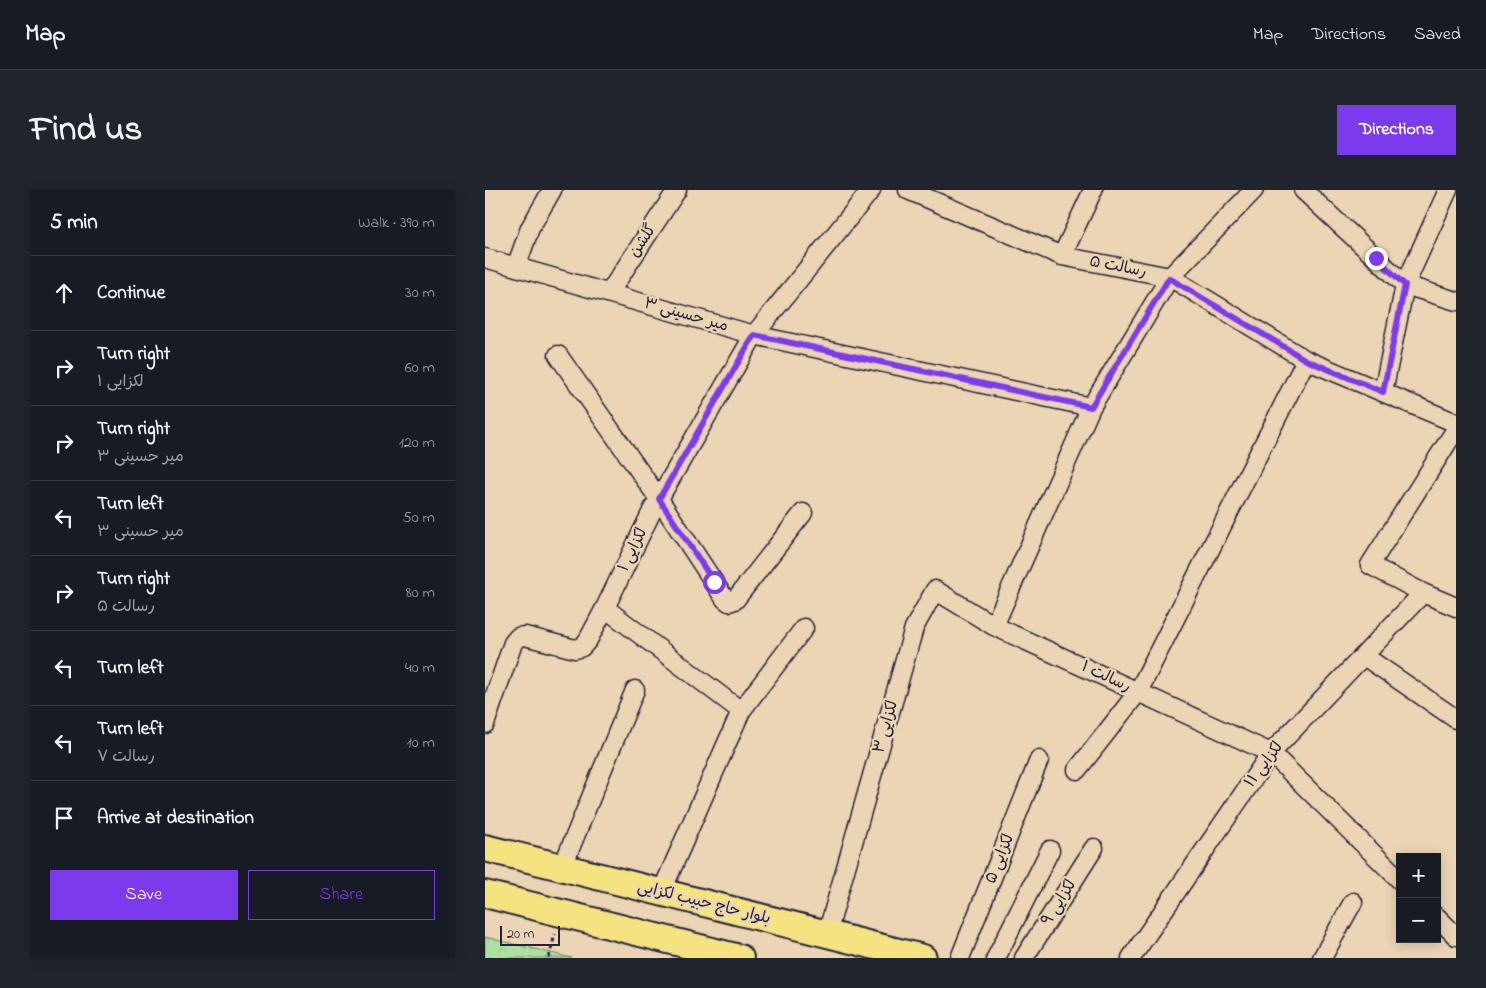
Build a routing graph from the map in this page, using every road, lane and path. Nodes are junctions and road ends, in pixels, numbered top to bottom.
1 (552, 190) edge
2 (677, 190) edge
3 (871, 190) edge
4 (908, 190) edge
5 (1093, 190) edge
6 (1254, 190) edge
7 (1303, 190) edge
8 (1448, 190) edge
9 (1062, 256) junction
10 (485, 258) edge
11 (516, 267) junction
12 (1169, 278) junction
13 (1405, 285) junction
14 (609, 292) junction
15 (1456, 301) edge
16 (754, 335) junction
17 (558, 355) dead end
18 (1306, 360) junction
19 (1383, 392) junction
20 (1091, 407) junction
21 (1456, 423) edge
22 (1456, 429) edge
23 (659, 499) junction
24 (803, 513) dead end
25 (1423, 593) junction
26 (1456, 607) edge
27 (605, 608) junction
28 (994, 626) junction
29 (804, 628) dead end
30 (1364, 656) junction
31 (635, 690) dead end
32 (1138, 692) junction
33 (741, 711) junction
34 (1456, 719) edge
35 (485, 724) edge
36 (1271, 753) junction
37 (1039, 760) dead end
38 (1077, 770) dead end
39 (485, 848) edge
40 (1094, 848) dead end
41 (1050, 850) dead end
42 (562, 868) junction
43 (1396, 876) edge
44 (661, 892) junction
45 (485, 894) edge
46 (1353, 902) dead end
47 (1441, 921) edge
48 (827, 934) junction
49 (1456, 936) edge
50 (740, 958) edge
51 (923, 958) edge
52 (960, 958) edge
53 (996, 958) edge
54 (1025, 958) edge
55 (1131, 958) edge
56 (1323, 958) edge

1 - 11 street
2 - 14 street, گلشن
3 - 16 street, لکزایی ۱
4 - 9 street, رسالت ۵
5 - 9 street
6 - 12 street
7 - 13 street
8 - 13 street
9 - 12 street, رسالت ۵
10 - 11 street, میر حسینی ۳
11 - 14 street, میر حسینی ۳
12 - 18 street, رسالت ۵
12 - 20 street
13 - 15 street
13 - 19 street
14 - 16 street, میر حسینی ۳
16 - 20 street, میر حسینی ۳
16 - 23 street, لکزایی ۱
17 - 23 street
18 - 19 street, رسالت ۵
18 - 32 street
19 - 21 street, رسالت ۵
20 - 28 street
22 - 25 street
23 - 24 street
23 - 27 street, لکزایی ۱
25 - 26 street
25 - 30 street, لکزایی ۱۱
27 - 33 street
27 - 35 street, لکزایی ۱
28 - 32 street, رسالت ۱
28 - 48 street, لکزایی ۳
29 - 33 street
30 - 34 street
30 - 36 street, لکزایی ۱۱
31 - 42 street
32 - 36 street, رسالت ۱
32 - 38 street
33 - 44 street
36 - 43 street, رسالت ۱
36 - 55 street, لکزایی ۱۱
37 - 52 street, لکزایی ۵
39 - 42 main road, بلوار حاج حبیب لکزايی
40 - 54 street, لکزایی ۹
41 - 53 street
42 - 44 main road, بلوار حاج حبیب لکزايی
44 - 48 main road, بلوار حاج حبیب لکزايی
45 - 50 main road
46 - 56 street
47 - 49 street
48 - 51 main road, بلوار حاج حبیب لکزايی

